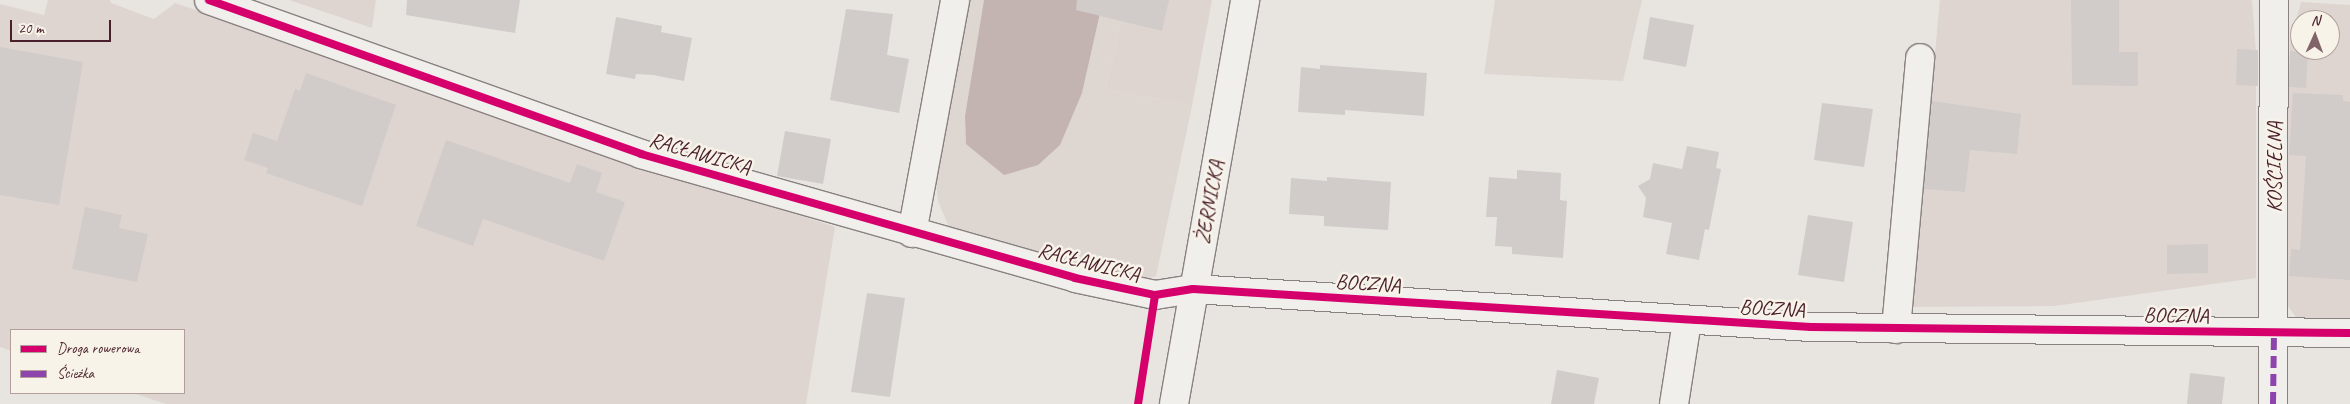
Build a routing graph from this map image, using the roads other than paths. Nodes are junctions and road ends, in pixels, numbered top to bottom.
1 (209, 0) edge
2 (955, 0) edge
3 (1245, 0) edge
4 (2274, 0) edge
5 (1920, 58) dead end
6 (912, 233) junction
7 (1193, 289) junction
8 (1687, 321) junction
9 (1896, 328) junction
10 (2274, 333) junction
11 (2350, 333) edge
12 (1174, 404) edge
13 (1674, 404) edge
14 (2273, 404) edge

1 - 6 street, RACŁAWICKA
2 - 6 street
3 - 7 street, ŻERNICKA
4 - 10 street, KOŚCIELNA
5 - 9 street
6 - 7 street, RACŁAWICKA
7 - 8 street, BOCZNA
7 - 12 street, ŻERNICKA
8 - 9 street, BOCZNA
8 - 13 street
9 - 10 street, BOCZNA
10 - 11 street, BOCZNA
10 - 14 street, KOŚCIELNA

